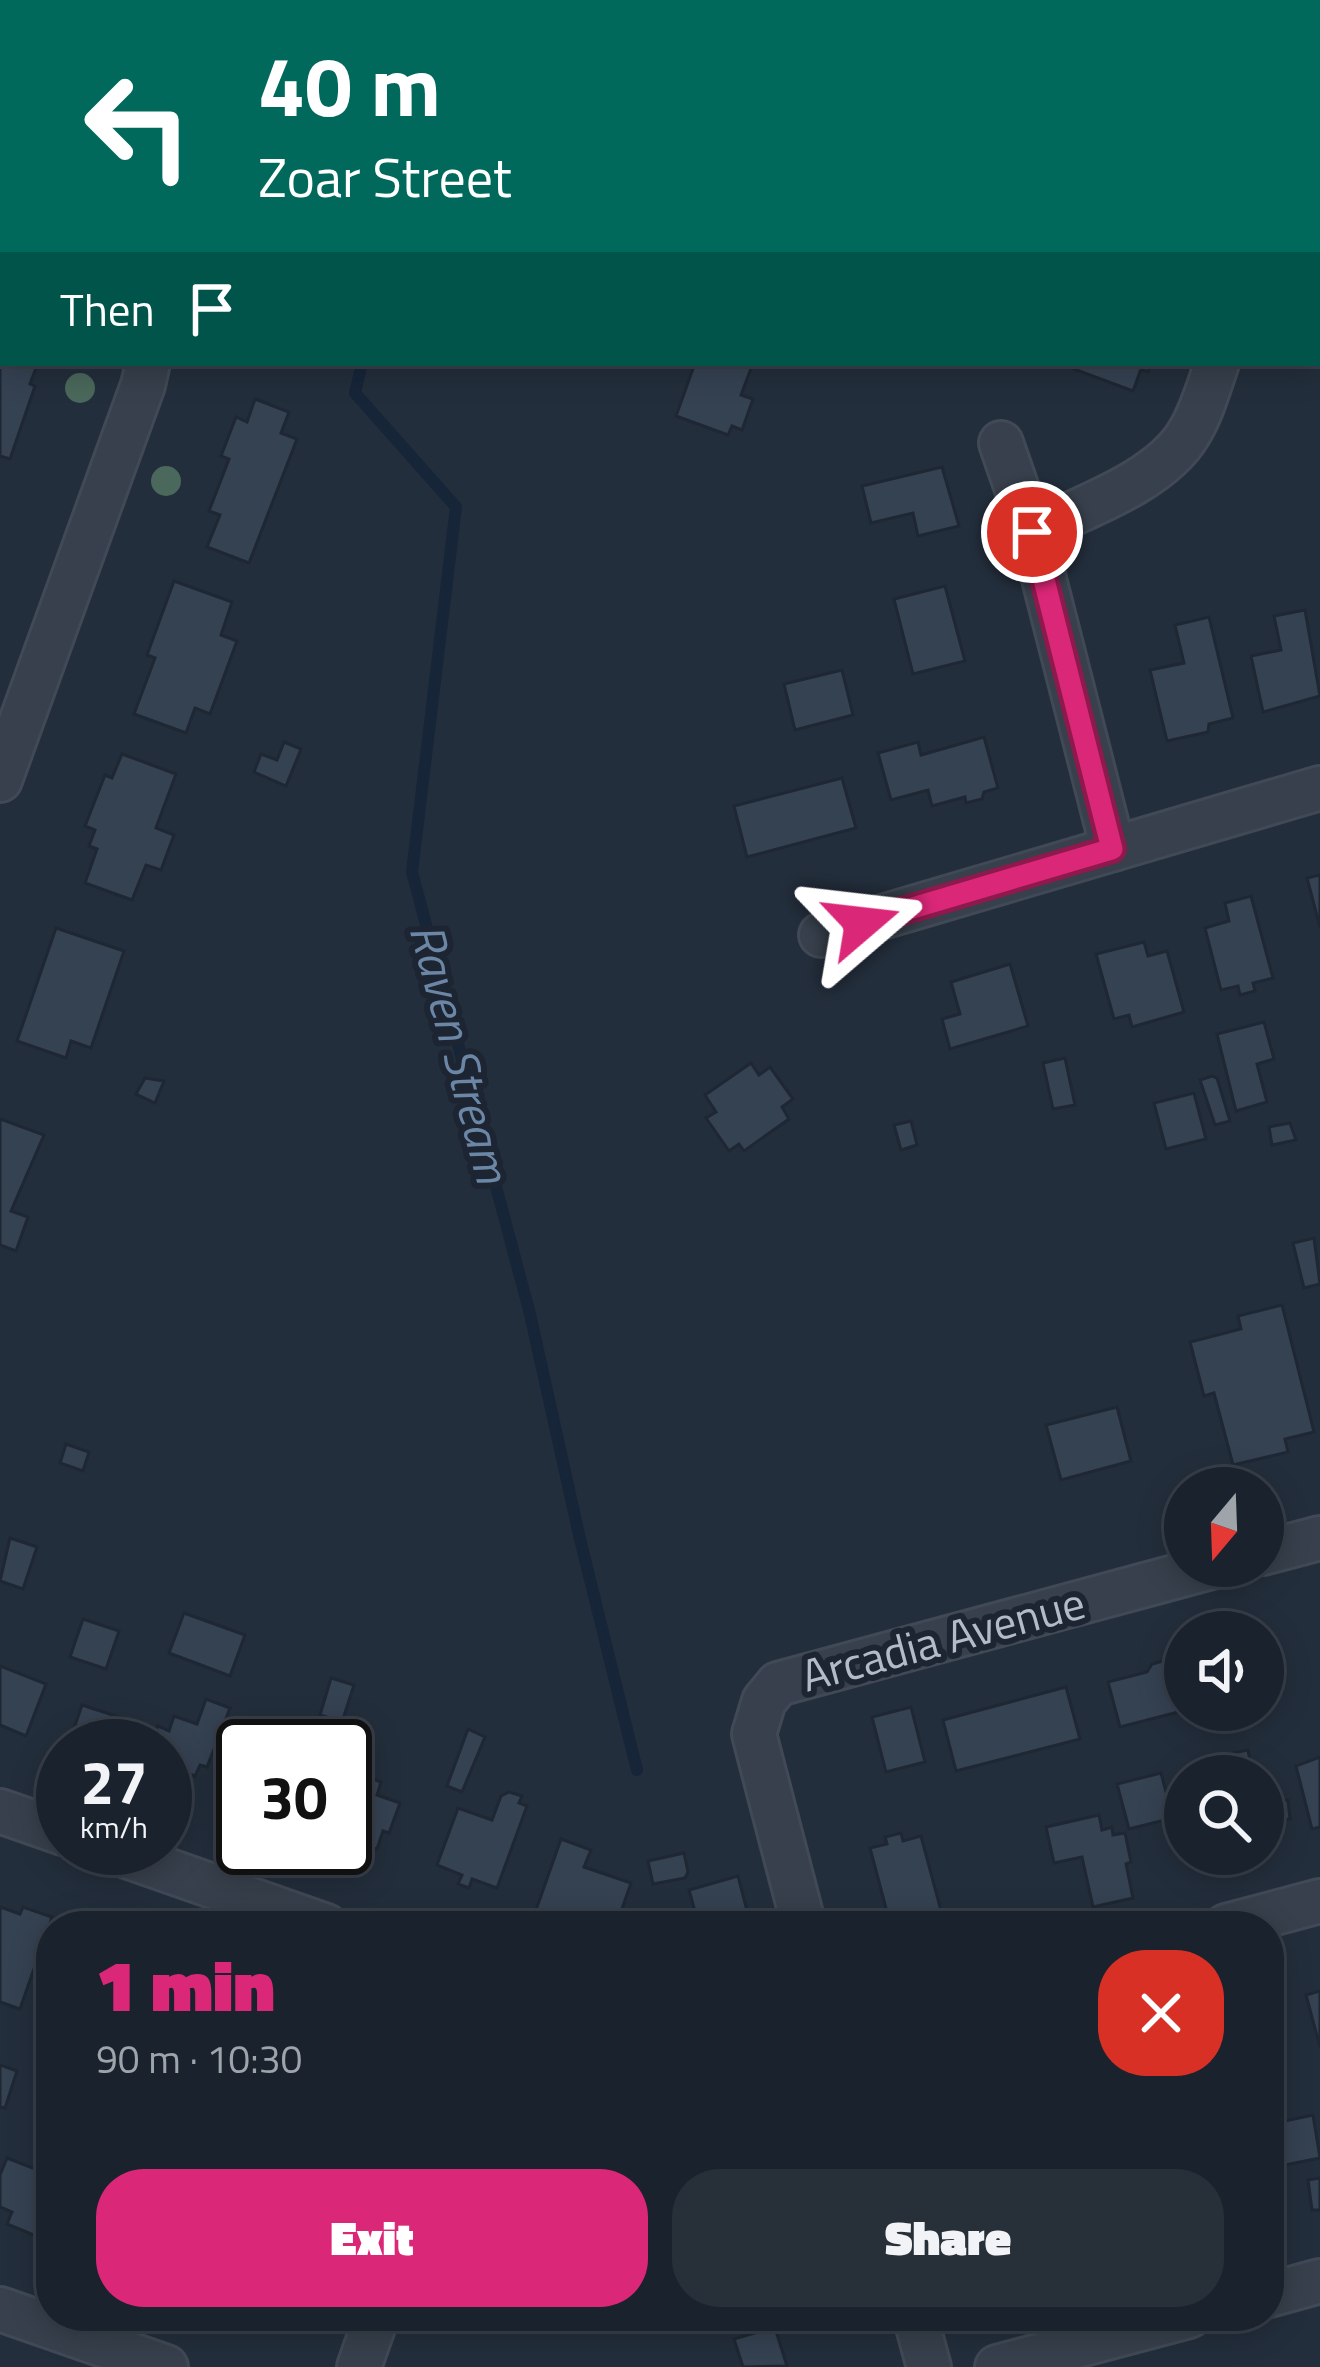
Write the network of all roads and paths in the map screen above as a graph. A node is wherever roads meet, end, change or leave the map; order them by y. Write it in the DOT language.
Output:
graph roads {
  1 [pos="147,366"];
  2 [pos="1216,366"];
  3 [pos="1000,443"];
  4 [pos="1032,532"];
  5 [pos="0,780"];
  6 [pos="1320,788"];
  7 [pos="1112,849"];
  8 [pos="820,935"];
  9 [pos="1320,1538"];
  10 [pos="1284,1547"];
  11 [pos="1164,1580"];
  12 [pos="0,1811"];
  13 [pos="36,1824"];
  14 [pos="181,1875"];
  15 [pos="1320,1901"];
  16 [pos="283,1911"];
  17 [pos="800,1911"];
  18 [pos="1282,1911"];
  19 [pos="1320,2281"];
  20 [pos="1284,2291"];
  21 [pos="0,2309"];
  22 [pos="36,2322"];
  23 [pos="63,2331"];
  24 [pos="372,2331"];
  25 [pos="919,2331"];
  26 [pos="1133,2331"];
  27 [pos="166,2367"];
  28 [pos="359,2367"];
  29 [pos="929,2367"];
  30 [pos="997,2367"];
  1 -- 5 [label="street"];
  2 -- 4 [label="street"];
  3 -- 4 [label="street"];
  4 -- 7 [label="street"];
  6 -- 7 [label="street"];
  7 -- 8 [label="street"];
  9 -- 10 [label="street"];
  11 -- 17 [label="street, Arcadia Avenue"];
  12 -- 13 [label="street"];
  14 -- 16 [label="street"];
  15 -- 18 [label="street"];
  19 -- 20 [label="street"];
  21 -- 22 [label="street"];
  23 -- 27 [label="street"];
  24 -- 28 [label="street"];
  25 -- 29 [label="street"];
  26 -- 30 [label="street"];
}
